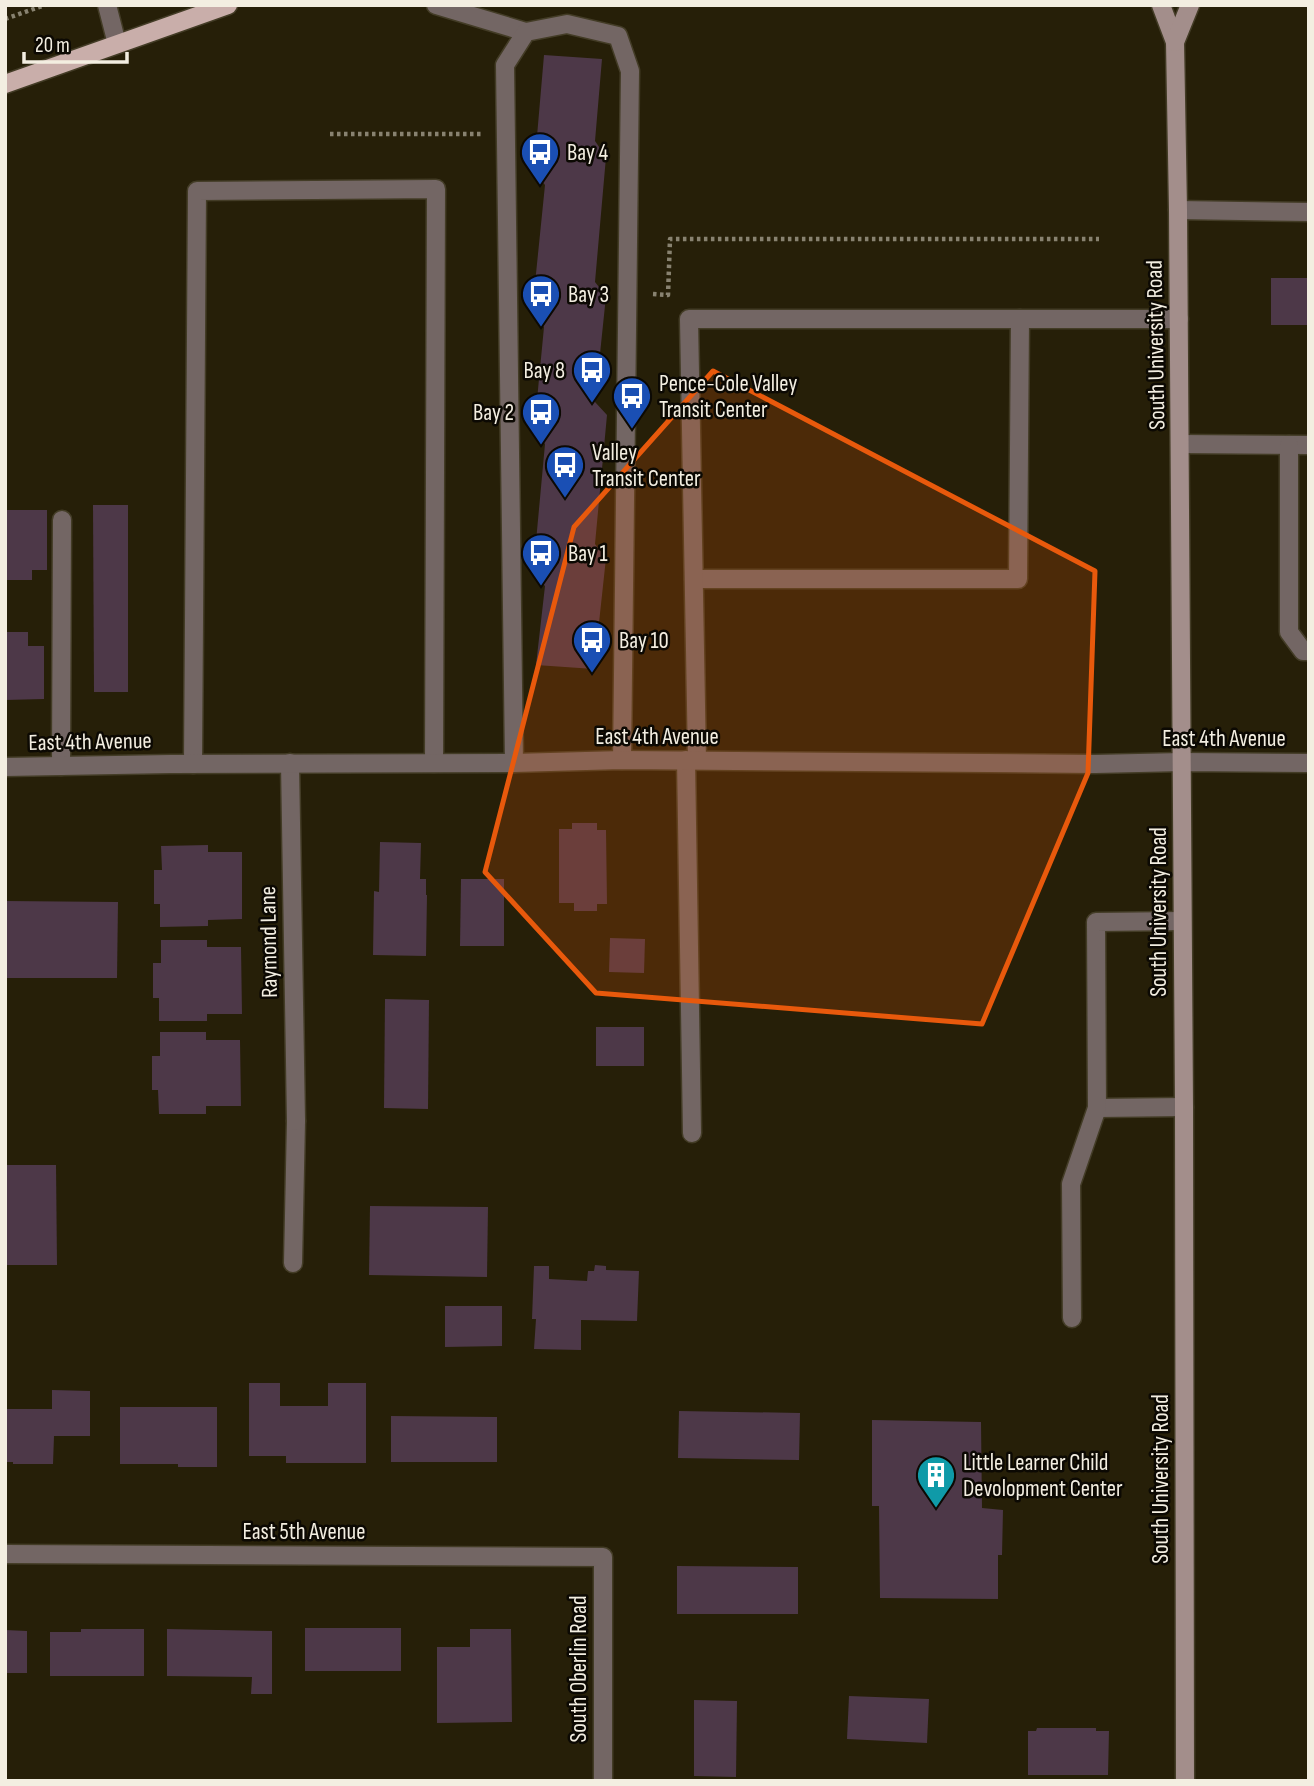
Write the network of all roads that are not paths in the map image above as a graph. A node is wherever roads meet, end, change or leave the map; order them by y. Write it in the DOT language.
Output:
graph roads {
  1 [pos="107,5"];
  2 [pos="228,5"];
  3 [pos="436,5"];
  4 [pos="1161,5"];
  5 [pos="1190,5"];
  6 [pos="526,32"];
  7 [pos="1175,42"];
  8 [pos="117,44"];
  9 [pos="5,85"];
  10 [pos="1178,210"];
  11 [pos="1309,212"];
  12 [pos="1020,318"];
  13 [pos="1179,319"];
  14 [pos="1180,444"];
  15 [pos="1289,445"];
  16 [pos="1309,445"];
  17 [pos="62,520"];
  18 [pos="694,579"];
  19 [pos="1309,651"];
  20 [pos="622,760"];
  21 [pos="691,760"];
  22 [pos="514,762"];
  23 [pos="1182,762"];
  24 [pos="290,763"];
  25 [pos="434,763"];
  26 [pos="1309,763"];
  27 [pos="193,764"];
  28 [pos="61,766"];
  29 [pos="5,767"];
  30 [pos="1182,921"];
  31 [pos="1184,1107"];
  32 [pos="1097,1108"];
  33 [pos="692,1133"];
  34 [pos="293,1264"];
  35 [pos="1072,1318"];
  36 [pos="5,1554"];
  37 [pos="603,1557"];
  38 [pos="603,1781"];
  39 [pos="1185,1781"];
  1 -- 8 [label="street"];
  2 -- 8 [label="main road"];
  3 -- 6 [label="street"];
  4 -- 7 [label="main road, South University Road"];
  5 -- 7 [label="main road, South University Road"];
  6 -- 20 [label="street"];
  6 -- 22 [label="street"];
  7 -- 10 [label="main road, South University Road"];
  8 -- 9 [label="main road"];
  10 -- 11 [label="street"];
  10 -- 13 [label="main road, South University Road"];
  12 -- 13 [label="street"];
  12 -- 18 [label="street"];
  12 -- 18 [label="street"];
  13 -- 14 [label="main road, South University Road"];
  14 -- 15 [label="street"];
  14 -- 23 [label="main road, South University Road"];
  15 -- 16 [label="street"];
  15 -- 19 [label="street"];
  17 -- 28 [label="street"];
  18 -- 21 [label="street"];
  20 -- 21 [label="street, East 4th Avenue"];
  20 -- 22 [label="street, East 4th Avenue"];
  21 -- 23 [label="street, East 4th Avenue"];
  21 -- 33 [label="street"];
  22 -- 25 [label="street, East 4th Avenue"];
  23 -- 26 [label="street, East 4th Avenue"];
  23 -- 30 [label="main road, South University Road"];
  24 -- 25 [label="street, East 4th Avenue"];
  24 -- 27 [label="street, East 4th Avenue"];
  24 -- 34 [label="street, Raymond Lane"];
  25 -- 27 [label="street"];
  27 -- 28 [label="street, East 4th Avenue"];
  28 -- 29 [label="street, East 4th Avenue"];
  30 -- 31 [label="main road, South University Road"];
  30 -- 32 [label="street"];
  31 -- 32 [label="street"];
  31 -- 39 [label="main road, South University Road"];
  32 -- 35 [label="street"];
  36 -- 37 [label="street, East 5th Avenue"];
  37 -- 38 [label="street, South Oberlin Road"];
}
